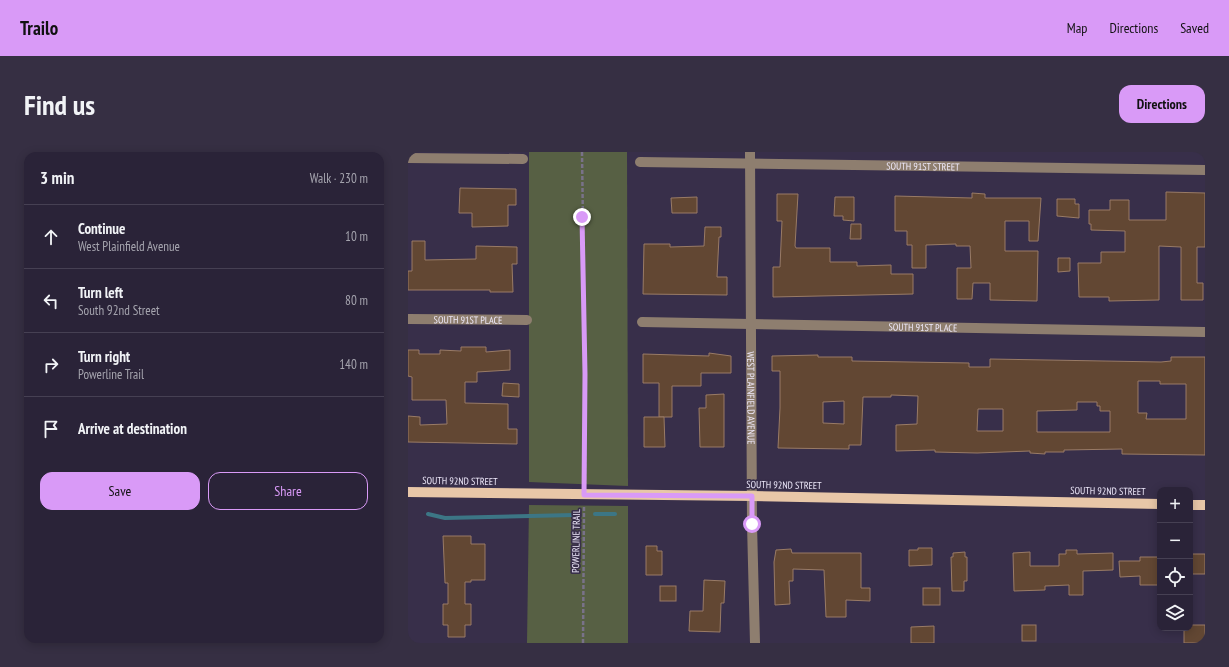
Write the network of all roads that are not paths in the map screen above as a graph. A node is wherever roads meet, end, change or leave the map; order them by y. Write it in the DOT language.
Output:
graph roads {
  1 [pos="750,152"];
  2 [pos="408,158"];
  3 [pos="523,160"];
  4 [pos="640,162"];
  5 [pos="750,163"];
  6 [pos="1205,170"];
  7 [pos="408,319"];
  8 [pos="527,320"];
  9 [pos="642,322"];
  10 [pos="751,324"];
  11 [pos="1205,332"];
  12 [pos="408,492"];
  13 [pos="752,496"];
  14 [pos="1157,504"];
  15 [pos="1193,505"];
  16 [pos="1205,505"];
  17 [pos="755,643"];
  1 -- 5 [label="street, WEST PLAINFIELD AVENUE"];
  2 -- 3 [label="street"];
  4 -- 5 [label="street, SOUTH 91ST STREET"];
  5 -- 6 [label="street, SOUTH 91ST STREET"];
  5 -- 10 [label="street, WEST PLAINFIELD AVENUE"];
  7 -- 8 [label="street, SOUTH 91ST PLACE"];
  9 -- 10 [label="street, SOUTH 91ST PLACE"];
  10 -- 11 [label="street, SOUTH 91ST PLACE"];
  10 -- 13 [label="street, WEST PLAINFIELD AVENUE"];
  12 -- 13 [label="main road, SOUTH 92ND STREET"];
  13 -- 14 [label="main road, SOUTH 92ND STREET"];
  13 -- 17 [label="street, WEST PLAINFIELD AVENUE"];
  15 -- 16 [label="main road"];
}
